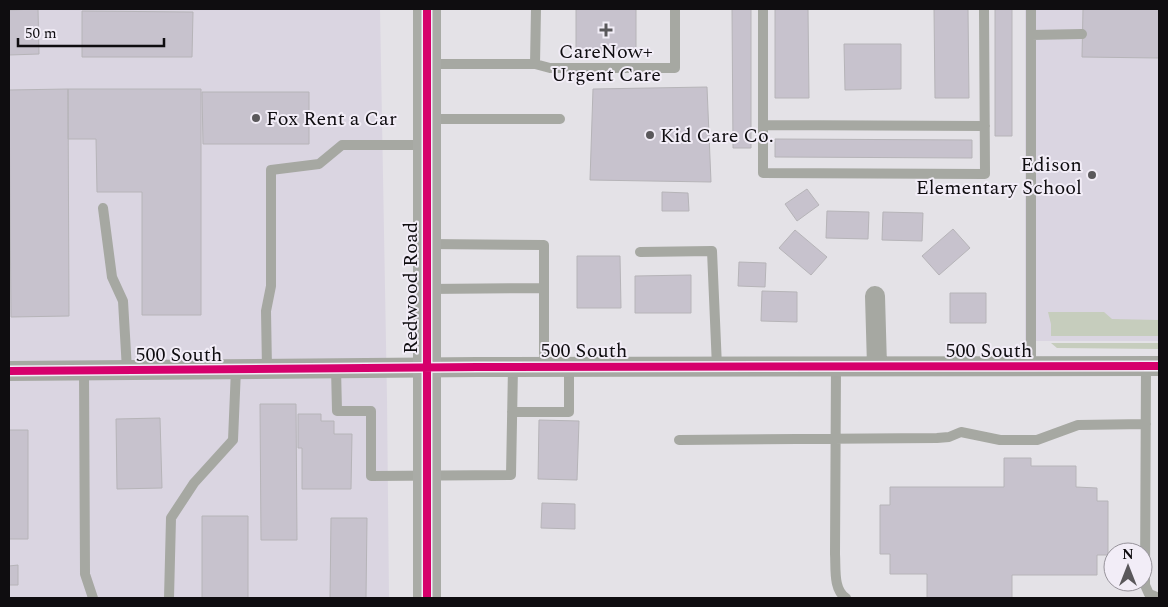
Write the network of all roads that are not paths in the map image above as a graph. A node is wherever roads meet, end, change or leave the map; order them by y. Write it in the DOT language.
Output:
graph roads {
  1 [pos="427,9"];
  2 [pos="536,9"];
  3 [pos="675,9"];
  4 [pos="763,9"];
  5 [pos="984,9"];
  6 [pos="1030,9"];
  7 [pos="1082,34"];
  8 [pos="1030,35"];
  9 [pos="427,64"];
  10 [pos="535,64"];
  11 [pos="560,119"];
  12 [pos="763,125"];
  13 [pos="984,126"];
  14 [pos="426,132"];
  15 [pos="102,208"];
  16 [pos="426,244"];
  17 [pos="640,252"];
  18 [pos="544,288"];
  19 [pos="426,289"];
  20 [pos="875,296"];
  21 [pos="877,366"];
  22 [pos="1030,366"];
  23 [pos="1153,366"];
  24 [pos="426,367"];
  25 [pos="513,367"];
  26 [pos="544,367"];
  27 [pos="569,367"];
  28 [pos="717,367"];
  29 [pos="836,367"];
  30 [pos="336,368"];
  31 [pos="267,369"];
  32 [pos="84,370"];
  33 [pos="127,370"];
  34 [pos="236,370"];
  35 [pos="9,371"];
  36 [pos="512,412"];
  37 [pos="1146,424"];
  38 [pos="834,439"];
  39 [pos="679,440"];
  40 [pos="426,477"];
  41 [pos="93,598"];
  42 [pos="169,598"];
  43 [pos="427,598"];
  44 [pos="846,598"];
  45 [pos="1159,598"];
  1 -- 9 [label="main road, Redwood Road"];
  2 -- 10 [label="lane"];
  3 -- 10 [label="lane"];
  4 -- 12 [label="lane"];
  5 -- 13 [label="lane"];
  6 -- 8 [label="lane"];
  7 -- 8 [label="lane"];
  8 -- 22 [label="lane"];
  9 -- 10 [label="lane"];
  9 -- 14 [label="main road, Redwood Road"];
  11 -- 14 [label="lane"];
  12 -- 13 [label="lane"];
  12 -- 13 [label="lane"];
  14 -- 16 [label="main road, Redwood Road"];
  14 -- 31 [label="lane"];
  15 -- 33 [label="lane"];
  16 -- 18 [label="lane"];
  16 -- 19 [label="main road, Redwood Road"];
  17 -- 28 [label="lane"];
  18 -- 19 [label="lane"];
  18 -- 26 [label="lane"];
  19 -- 24 [label="main road, Redwood Road"];
  20 -- 21 [label="street"];
  21 -- 22 [label="street, 500 South"];
  21 -- 29 [label="street, 500 South"];
  22 -- 23 [label="street, 500 South"];
  23 -- 37 [label="lane"];
  24 -- 25 [label="street, 500 South"];
  24 -- 30 [label="street, 500 South"];
  24 -- 40 [label="main road, Redwood Road"];
  25 -- 26 [label="street, 500 South"];
  25 -- 36 [label="lane"];
  26 -- 27 [label="street, 500 South"];
  27 -- 28 [label="street, 500 South"];
  27 -- 36 [label="lane"];
  28 -- 29 [label="street, 500 South"];
  29 -- 38 [label="lane"];
  30 -- 31 [label="street, 500 South"];
  30 -- 40 [label="lane"];
  31 -- 34 [label="street, 500 South"];
  32 -- 33 [label="street, 500 South"];
  32 -- 35 [label="street, 500 South"];
  32 -- 41 [label="lane"];
  33 -- 34 [label="street, 500 South"];
  34 -- 42 [label="lane"];
  36 -- 40 [label="lane"];
  37 -- 38 [label="lane"];
  37 -- 45 [label="lane"];
  38 -- 39 [label="lane"];
  38 -- 44 [label="lane"];
  40 -- 43 [label="main road, Redwood Road"];
}
